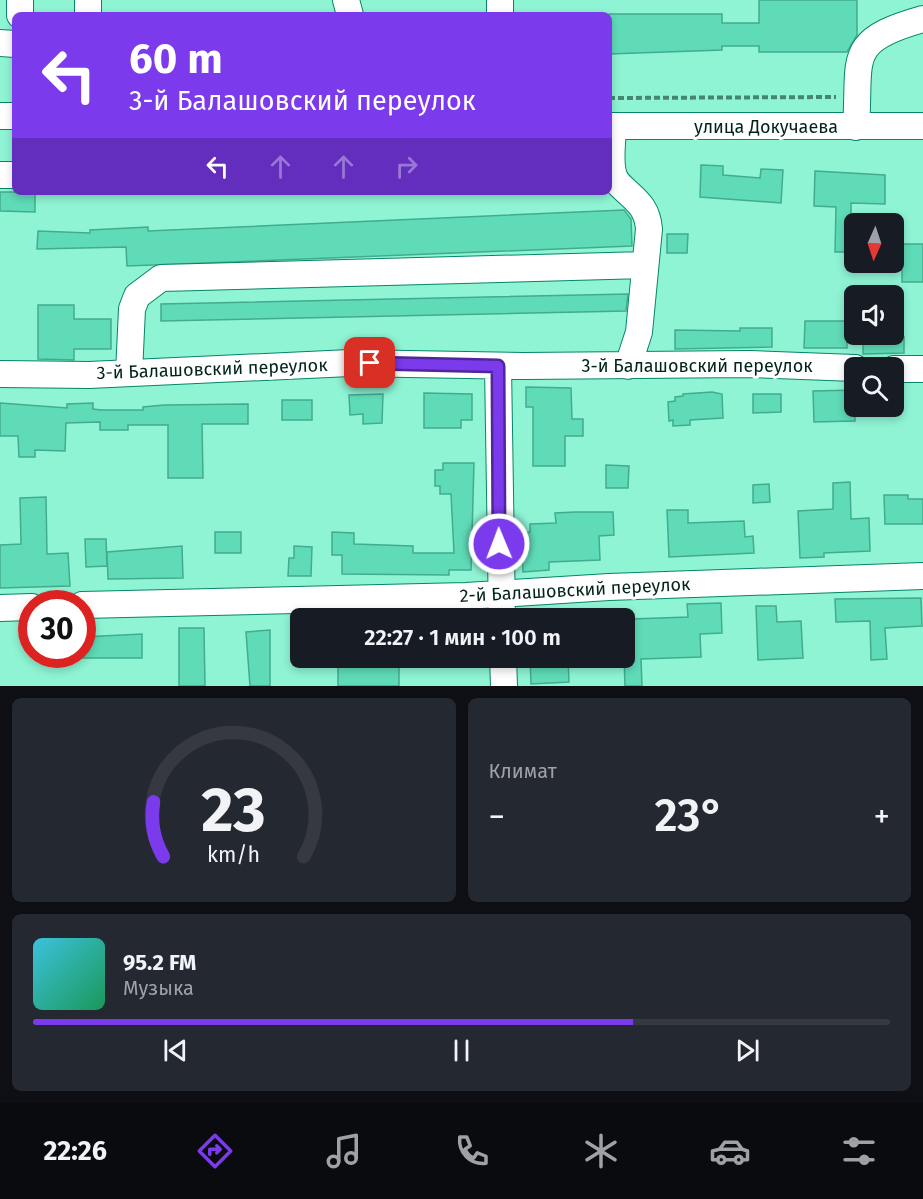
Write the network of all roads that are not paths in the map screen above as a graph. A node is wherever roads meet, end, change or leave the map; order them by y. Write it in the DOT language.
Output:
graph roads {
  1 [pos="923,20"];
  2 [pos="612,126"];
  3 [pos="923,126"];
  4 [pos="856,127"];
  5 [pos="612,166"];
  6 [pos="645,265"];
  7 [pos="498,366"];
  8 [pos="628,366"];
  9 [pos="844,368"];
  10 [pos="904,369"];
  11 [pos="923,369"];
  12 [pos="129,373"];
  13 [pos="0,374"];
  14 [pos="923,576"];
  15 [pos="96,605"];
  16 [pos="501,606"];
  17 [pos="18,607"];
  18 [pos="0,608"];
  19 [pos="503,668"];
  20 [pos="504,686"];
  1 -- 4 [label="street"];
  2 -- 4 [label="street, улица Докучаева"];
  3 -- 4 [label="street, улица Докучаева"];
  5 -- 6 [label="street"];
  6 -- 8 [label="street"];
  6 -- 12 [label="street"];
  7 -- 8 [label="street, 3-й Балашовский переулок"];
  7 -- 12 [label="street, 3-й Балашовский переулок"];
  7 -- 16 [label="street"];
  8 -- 9 [label="street, 3-й Балашовский переулок"];
  10 -- 11 [label="street"];
  12 -- 13 [label="street, 3-й Балашовский переулок"];
  14 -- 16 [label="street, 2-й Балашовский переулок"];
  15 -- 16 [label="street, 2-й Балашовский переулок"];
  17 -- 18 [label="street"];
  19 -- 20 [label="street"];
}
